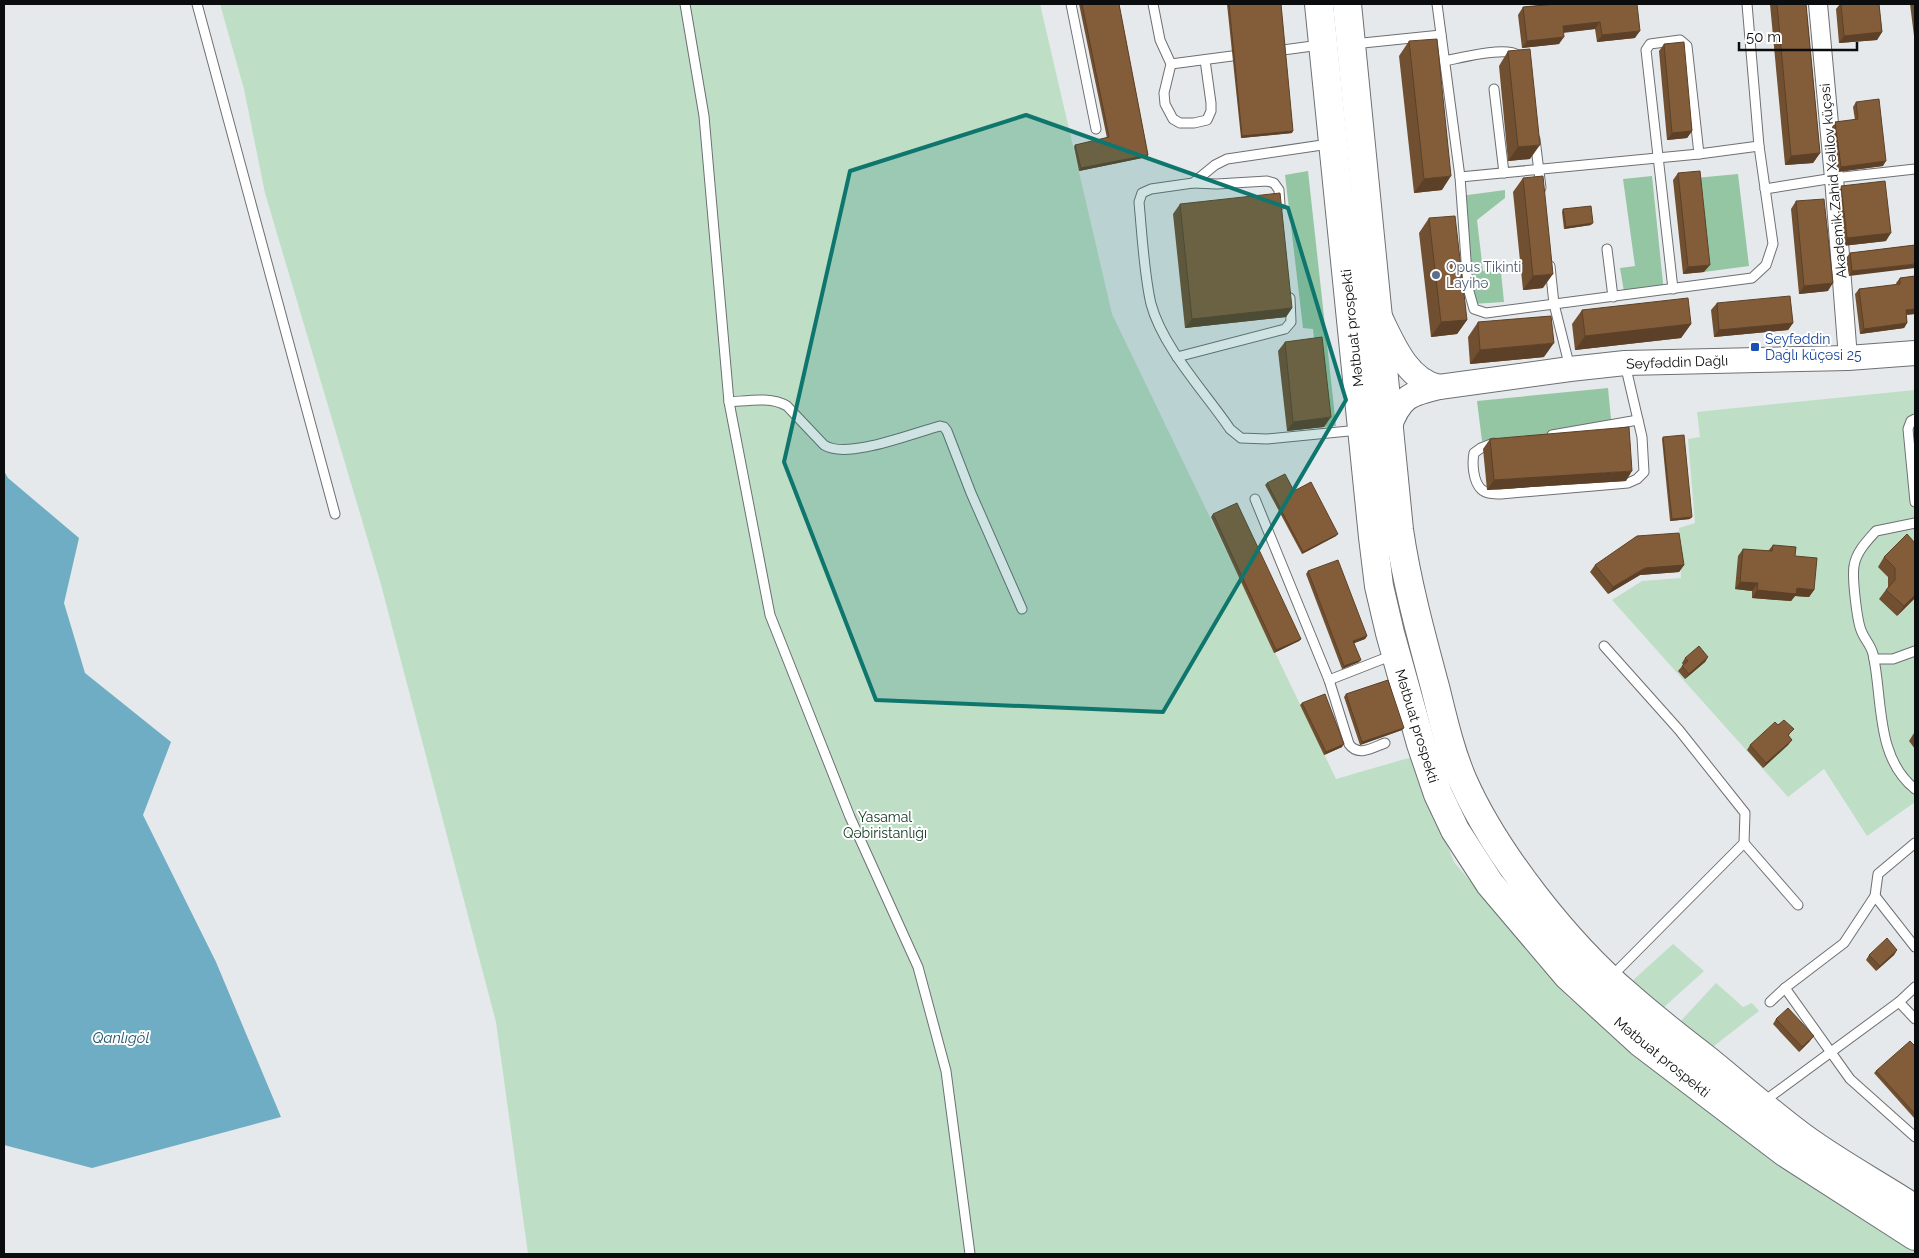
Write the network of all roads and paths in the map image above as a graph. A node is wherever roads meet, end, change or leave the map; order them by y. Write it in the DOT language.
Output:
graph roads {
  1 [pos="198,4"];
  2 [pos="685,4"];
  3 [pos="1071,4"];
  4 [pos="1154,4"];
  5 [pos="1319,4"];
  6 [pos="1347,4"];
  7 [pos="1437,4"];
  8 [pos="1747,4"];
  9 [pos="1818,4"];
  10 [pos="1441,35"];
  11 [pos="1323,45"];
  12 [pos="1351,45"];
  13 [pos="1283,50"];
  14 [pos="1232,56"];
  15 [pos="1204,60"];
  16 [pos="1445,61"];
  17 [pos="1171,64"];
  18 [pos="1526,66"];
  19 [pos="1494,89"];
  20 [pos="1096,129"];
  21 [pos="1535,132"];
  22 [pos="1333,144"];
  23 [pos="1759,146"];
  24 [pos="1699,154"];
  25 [pos="1658,156"];
  26 [pos="1915,168"];
  27 [pos="1539,170"];
  28 [pos="1504,172"];
  29 [pos="1460,177"];
  30 [pos="1834,178"];
  31 [pos="1194,183"];
  32 [pos="1765,189"];
  33 [pos="1542,199"];
  34 [pos="1282,219"];
  35 [pos="1607,249"];
  36 [pos="1549,256"];
  37 [pos="1288,285"];
  38 [pos="1673,289"];
  39 [pos="1613,296"];
  40 [pos="1554,304"];
  41 [pos="1377,311"];
  42 [pos="1915,354"];
  43 [pos="1177,357"];
  44 [pos="1848,358"];
  45 [pos="1625,363"];
  46 [pos="1570,369"];
  47 [pos="1439,387"];
  48 [pos="729,402"];
  49 [pos="1915,419"];
  50 [pos="1638,420"];
  51 [pos="1389,428"];
  52 [pos="1362,429"];
  53 [pos="1540,437"];
  54 [pos="1502,442"];
  55 [pos="1255,499"];
  56 [pos="1915,502"];
  57 [pos="335,514"];
  58 [pos="1915,523"];
  59 [pos="1022,609"];
  60 [pos="1604,646"];
  61 [pos="1915,651"];
  62 [pos="1396,654"];
  63 [pos="1874,659"];
  64 [pos="1329,680"];
  65 [pos="1385,743"];
  66 [pos="1915,789"];
  67 [pos="1915,842"];
  68 [pos="1744,844"];
  69 [pos="1874,896"];
  70 [pos="1798,905"];
  71 [pos="1915,947"];
  72 [pos="1610,979"];
  73 [pos="1915,987"];
  74 [pos="1785,988"];
  75 [pos="1770,1002"];
  76 [pos="1899,1002"];
  77 [pos="1915,1020"];
  78 [pos="1831,1051"];
  79 [pos="1761,1104"];
  80 [pos="1915,1137"];
  81 [pos="1915,1209"];
  82 [pos="1915,1236"];
  83 [pos="970,1254"];
  1 -- 57 [label="lane"];
  2 -- 48 [label="lane"];
  3 -- 20 [label="lane"];
  4 -- 17 [label="lane"];
  5 -- 11 [label="main road, Mətbuat prospekti"];
  6 -- 12 [label="main road, Mətbuat prospekti"];
  7 -- 10 [label="lane"];
  8 -- 23 [label="lane"];
  9 -- 30 [label="street, Akademik Zahid Xəlilov küçəsi"];
  10 -- 12 [label="lane"];
  10 -- 16 [label="lane"];
  11 -- 13 [label="lane"];
  11 -- 22 [label="main road, Mətbuat prospekti"];
  12 -- 41 [label="main road, Mətbuat prospekti"];
  14 -- 15 [label="lane"];
  15 -- 17 [label="lane"];
  15 -- 17 [label="lane"];
  16 -- 18 [label="lane"];
  16 -- 29 [label="lane"];
  19 -- 28 [label="lane"];
  21 -- 27 [label="lane"];
  22 -- 31 [label="lane"];
  22 -- 52 [label="main road, Mətbuat prospekti"];
  23 -- 24 [label="lane"];
  23 -- 32 [label="lane"];
  24 -- 25 [label="lane"];
  24 -- 25 [label="lane"];
  25 -- 27 [label="lane"];
  25 -- 38 [label="lane"];
  26 -- 30 [label="lane"];
  27 -- 28 [label="lane"];
  27 -- 33 [label="lane"];
  28 -- 29 [label="lane"];
  29 -- 40 [label="lane"];
  30 -- 32 [label="lane"];
  30 -- 44 [label="street, Akademik Zahid Xəlilov küçəsi"];
  31 -- 34 [label="lane"];
  31 -- 43 [label="lane"];
  32 -- 38 [label="lane"];
  35 -- 39 [label="lane"];
  36 -- 40 [label="lane"];
  37 -- 43 [label="lane"];
  38 -- 39 [label="lane"];
  39 -- 40 [label="lane"];
  40 -- 46 [label="lane"];
  41 -- 47 [label="street"];
  41 -- 51 [label="main road, Mətbuat prospekti"];
  42 -- 44 [label="street, Seyfəddin Dağlı"];
  43 -- 52 [label="lane"];
  44 -- 45 [label="street, Seyfəddin Dağlı"];
  45 -- 46 [label="street, Seyfəddin Dağlı"];
  45 -- 50 [label="lane"];
  46 -- 47 [label="street, Seyfəddin Dağlı"];
  47 -- 51 [label="street, Seyfəddin Dağlı"];
  48 -- 59 [label="lane"];
  48 -- 83 [label="lane"];
  49 -- 56 [label="lane"];
  50 -- 53 [label="lane"];
  50 -- 54 [label="lane"];
  51 -- 72 [label="main road, Mətbuat prospekti"];
  52 -- 62 [label="main road, Mətbuat prospekti"];
  55 -- 64 [label="lane"];
  58 -- 63 [label="lane"];
  60 -- 68 [label="lane"];
  61 -- 63 [label="lane"];
  62 -- 64 [label="lane"];
  62 -- 82 [label="main road, Mətbuat prospekti"];
  63 -- 66 [label="lane"];
  64 -- 65 [label="lane"];
  67 -- 69 [label="lane"];
  68 -- 70 [label="lane"];
  68 -- 72 [label="lane"];
  69 -- 71 [label="lane"];
  69 -- 74 [label="lane"];
  72 -- 79 [label="main road, Mətbuat prospekti"];
  73 -- 76 [label="lane"];
  74 -- 75 [label="lane"];
  74 -- 78 [label="lane"];
  76 -- 77 [label="lane"];
  76 -- 78 [label="lane"];
  78 -- 79 [label="lane"];
  78 -- 80 [label="lane"];
  79 -- 81 [label="main road, Mətbuat prospekti"];
}
